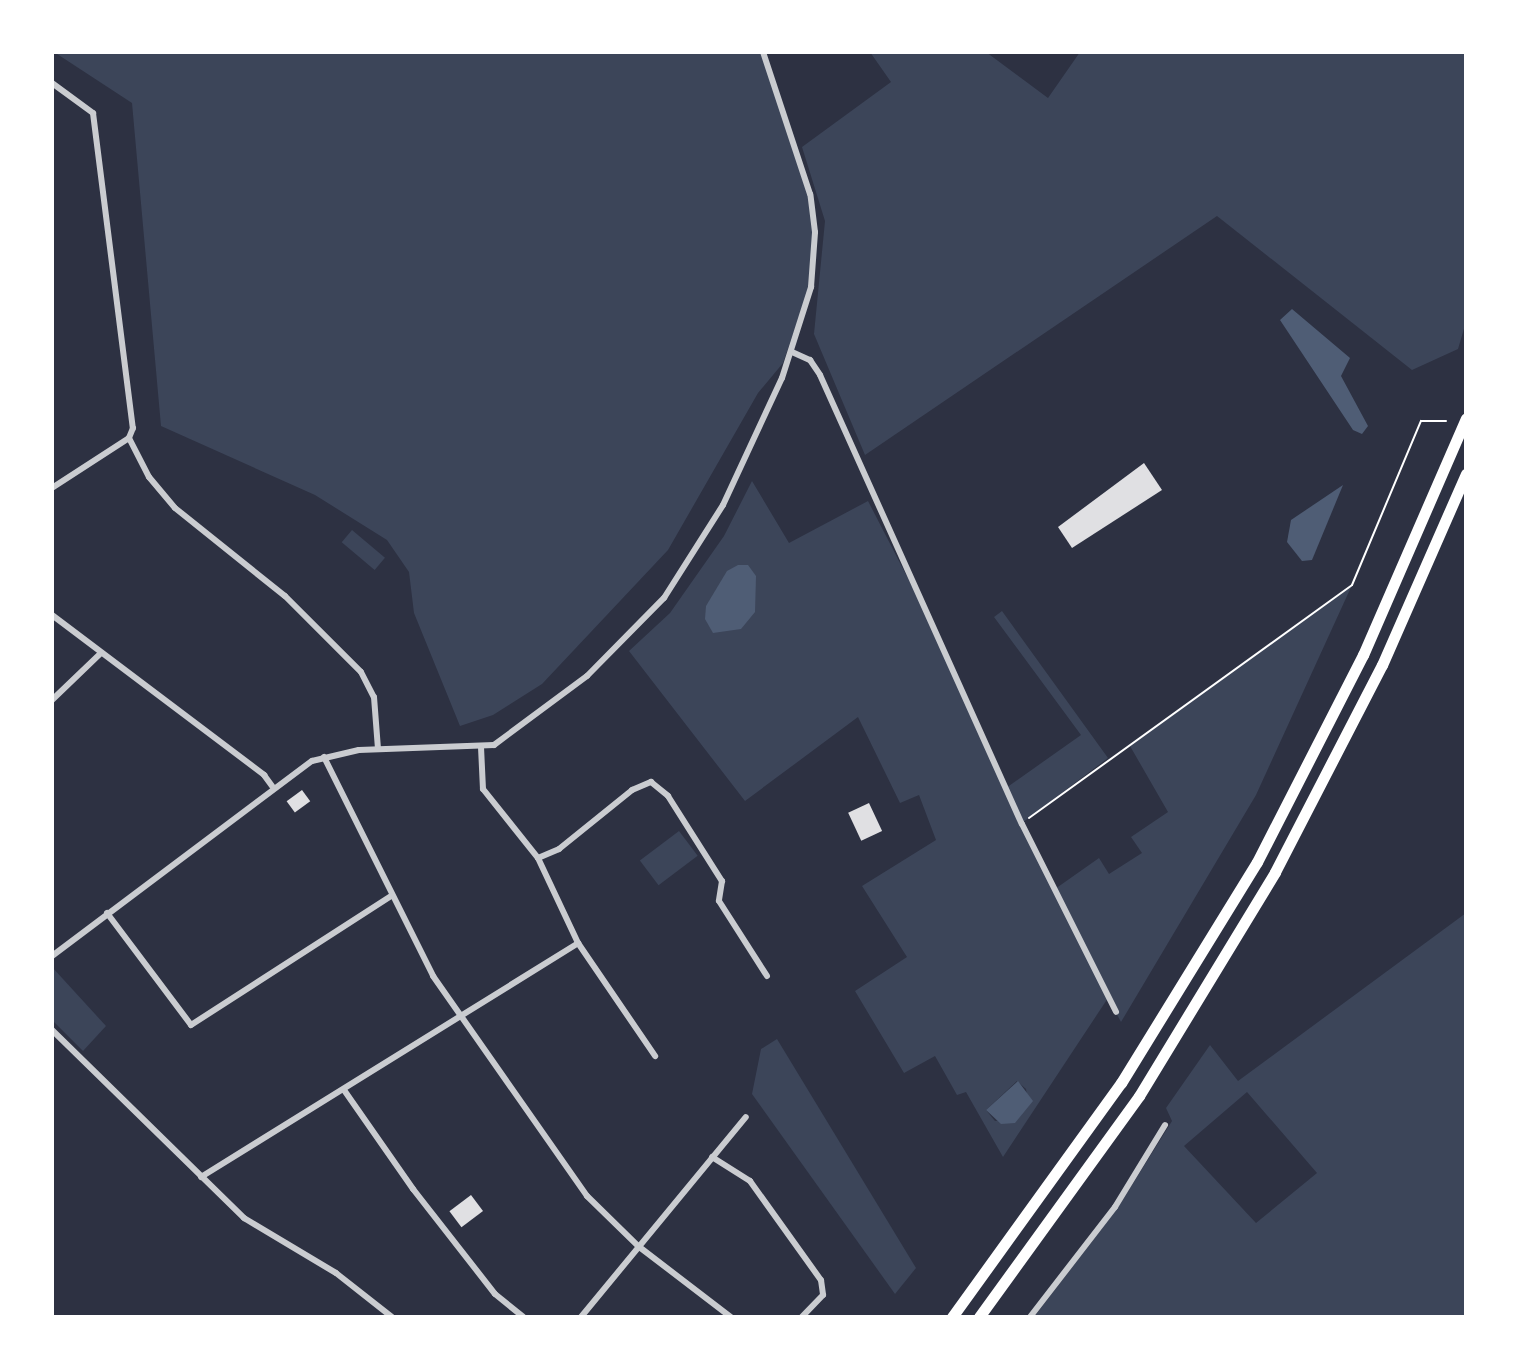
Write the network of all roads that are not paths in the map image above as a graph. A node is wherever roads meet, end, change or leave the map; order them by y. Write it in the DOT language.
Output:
graph roads {
  1 [pos="763,52"];
  2 [pos="52,83"];
  3 [pos="792,352"];
  4 [pos="1466,418"];
  5 [pos="129,438"];
  6 [pos="1466,474"];
  7 [pos="52,488"];
  8 [pos="52,615"];
  9 [pos="101,653"];
  10 [pos="52,700"];
  11 [pos="481,747"];
  12 [pos="378,749"];
  13 [pos="324,757"];
  14 [pos="272,786"];
  15 [pos="538,858"];
  16 [pos="391,896"];
  17 [pos="107,913"];
  18 [pos="578,943"];
  19 [pos="52,956"];
  20 [pos="767,976"];
  21 [pos="1116,1012"];
  22 [pos="459,1019"];
  23 [pos="52,1030"];
  24 [pos="655,1056"];
  25 [pos="344,1090"];
  26 [pos="746,1117"];
  27 [pos="1165,1125"];
  28 [pos="712,1157"];
  29 [pos="201,1177"];
  30 [pos="638,1246"];
  31 [pos="392,1317"];
  32 [pos="523,1317"];
  33 [pos="581,1317"];
  34 [pos="731,1317"];
  35 [pos="802,1317"];
  36 [pos="952,1317"];
  37 [pos="979,1317"];
  38 [pos="1030,1317"];
  1 -- 3 [label="street"];
  2 -- 5 [label="street"];
  3 -- 11 [label="street"];
  3 -- 21 [label="street"];
  4 -- 36 [label="highway"];
  5 -- 7 [label="street"];
  5 -- 12 [label="street"];
  6 -- 37 [label="highway"];
  8 -- 9 [label="street"];
  9 -- 10 [label="street"];
  9 -- 14 [label="street"];
  11 -- 12 [label="street"];
  11 -- 15 [label="street"];
  12 -- 13 [label="street"];
  13 -- 14 [label="street"];
  13 -- 16 [label="street"];
  14 -- 17 [label="street"];
  15 -- 18 [label="street"];
  15 -- 20 [label="street"];
  16 -- 17 [label="street"];
  16 -- 22 [label="street"];
  17 -- 19 [label="street"];
  18 -- 22 [label="street"];
  18 -- 24 [label="street"];
  22 -- 25 [label="street"];
  22 -- 30 [label="street"];
  23 -- 29 [label="street"];
  25 -- 29 [label="street"];
  25 -- 32 [label="street"];
  26 -- 28 [label="street"];
  27 -- 38 [label="street"];
  28 -- 30 [label="street"];
  28 -- 35 [label="street"];
  29 -- 31 [label="street"];
  30 -- 33 [label="street"];
  30 -- 34 [label="street"];
}
